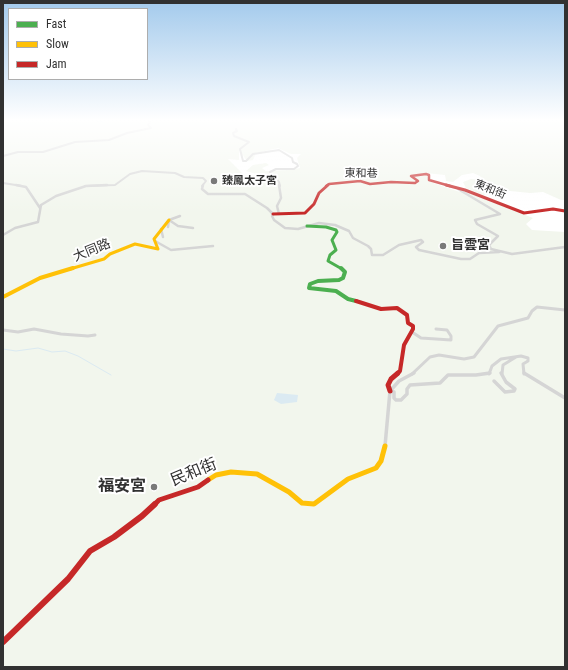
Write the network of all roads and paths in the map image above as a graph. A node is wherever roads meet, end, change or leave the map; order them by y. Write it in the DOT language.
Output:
graph roads {
  1 [pos="45,151"];
  2 [pos="241,151"];
  3 [pos="268,151"];
  4 [pos="282,151"];
  5 [pos="3,156"];
  6 [pos="3,183"];
  7 [pos="458,189"];
  8 [pos="40,208"];
  9 [pos="565,211"];
  10 [pos="273,214"];
  11 [pos="279,214"];
  12 [pos="180,216"];
  13 [pos="169,220"];
  14 [pos="307,226"];
  15 [pos="168,227"];
  16 [pos="193,228"];
  17 [pos="161,229"];
  18 [pos="3,235"];
  19 [pos="163,238"];
  20 [pos="155,241"];
  21 [pos="213,246"];
  22 [pos="565,246"];
  23 [pos="499,252"];
  24 [pos="3,297"];
  25 [pos="565,310"];
  26 [pos="436,329"];
  27 [pos="3,330"];
  28 [pos="412,332"];
  29 [pos="95,335"];
  30 [pos="516,356"];
  31 [pos="494,381"];
  32 [pos="390,391"];
  33 [pos="565,398"];
  34 [pos="385,446"];
  35 [pos="3,642"];
  1 -- 5 [label="street"];
  2 -- 3 [label="street"];
  4 -- 11 [label="street"];
  6 -- 8 [label="street"];
  7 -- 9 [label="street, 東和街"];
  7 -- 11 [label="street, 東和巷"];
  7 -- 23 [label="street, 東和街"];
  8 -- 10 [label="street"];
  8 -- 18 [label="street"];
  10 -- 11 [label="street"];
  10 -- 14 [label="street"];
  12 -- 13 [label="street"];
  13 -- 15 [label="street"];
  13 -- 16 [label="street"];
  13 -- 17 [label="street"];
  14 -- 23 [label="street"];
  14 -- 28 [label="street"];
  17 -- 19 [label="street"];
  17 -- 20 [label="street"];
  20 -- 21 [label="street"];
  20 -- 24 [label="street, 大同路"];
  22 -- 23 [label="street"];
  25 -- 32 [label="street"];
  26 -- 28 [label="street"];
  27 -- 29 [label="street"];
  28 -- 32 [label="street"];
  30 -- 31 [label="street"];
  30 -- 32 [label="street"];
  30 -- 33 [label="street"];
  32 -- 34 [label="street, 民和街"];
  34 -- 35 [label="street, 民和街"];
}
